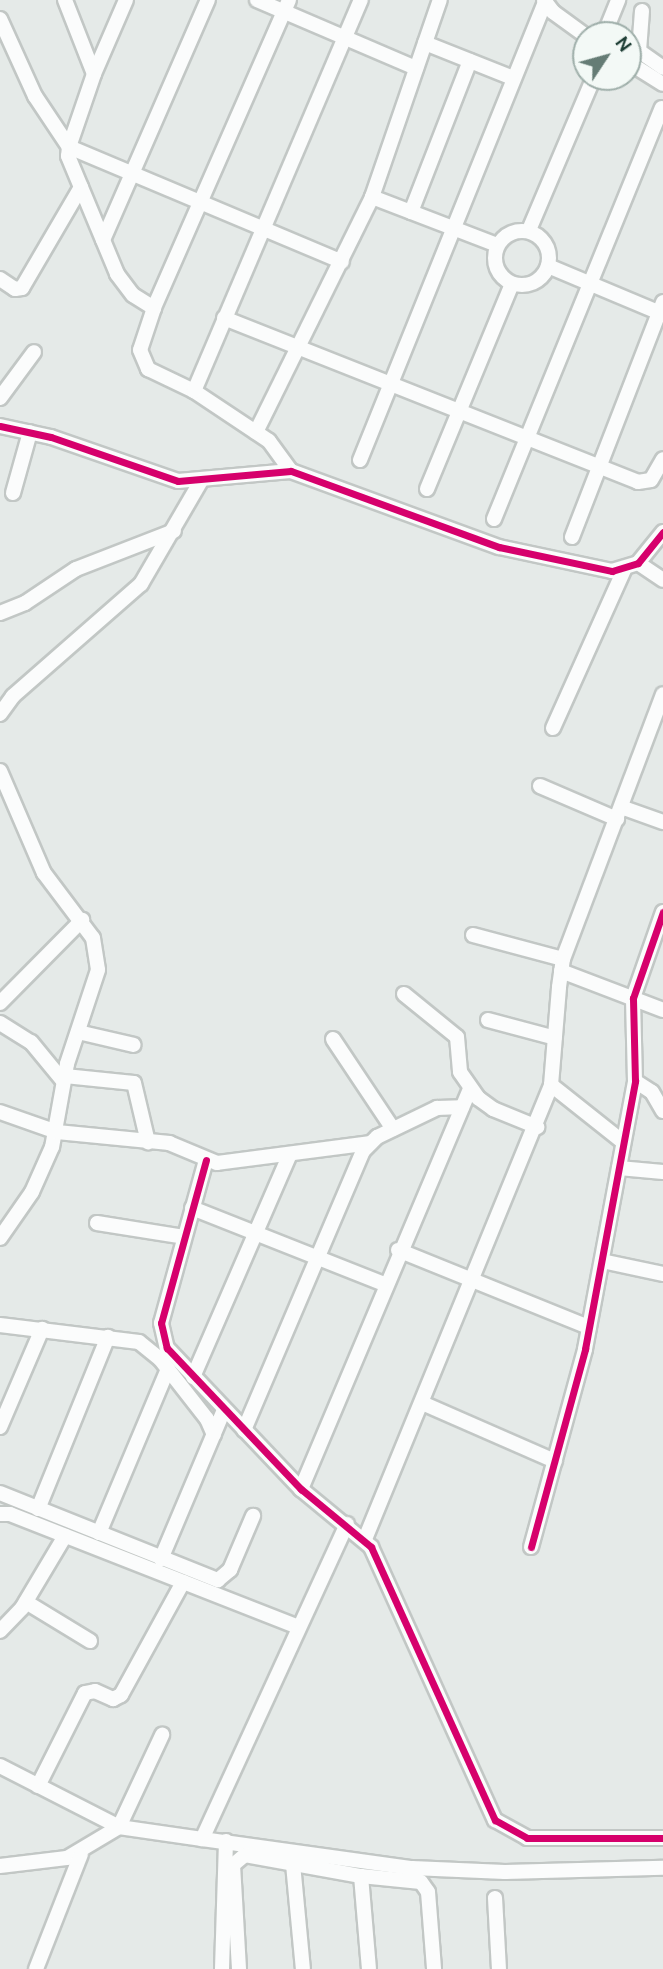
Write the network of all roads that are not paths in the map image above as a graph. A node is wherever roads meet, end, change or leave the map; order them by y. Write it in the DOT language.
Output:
graph roads {
  1 [pos="65,0"];
  2 [pos="126,0"];
  3 [pos="208,0"];
  4 [pos="257,0"];
  5 [pos="361,0"];
  6 [pos="440,0"];
  7 [pos="545,0"];
  8 [pos="618,0"];
  9 [pos="287,6"];
  10 [pos="642,11"];
  11 [pos="0,19"];
  12 [pos="610,21"];
  13 [pos="572,24"];
  14 [pos="345,38"];
  15 [pos="425,43"];
  16 [pos="470,61"];
  17 [pos="416,68"];
  18 [pos="663,68"];
  19 [pos="642,71"];
  20 [pos="94,74"];
  21 [pos="513,78"];
  22 [pos="663,84"];
  23 [pos="588,91"];
  24 [pos="662,108"];
  25 [pos="69,147"];
  26 [pos="131,176"];
  27 [pos="81,187"];
  28 [pos="372,197"];
  29 [pos="199,205"];
  30 [pos="411,212"];
  31 [pos="453,228"];
  32 [pos="261,230"];
  33 [pos="529,230"];
  34 [pos="103,240"];
  35 [pos="497,245"];
  36 [pos="342,262"];
  37 [pos="548,266"];
  38 [pos="0,279"];
  39 [pos="512,284"];
  40 [pos="592,284"];
  41 [pos="154,308"];
  42 [pos="662,310"];
  43 [pos="225,318"];
  44 [pos="299,347"];
  45 [pos="34,352"];
  46 [pos="390,383"];
  47 [pos="194,391"];
  48 [pos="0,398"];
  49 [pos="460,410"];
  50 [pos="0,426"];
  51 [pos="30,432"];
  52 [pos="256,432"];
  53 [pos="530,438"];
  54 [pos="663,459"];
  55 [pos="360,460"];
  56 [pos="600,465"];
  57 [pos="291,471"];
  58 [pos="201,481"];
  59 [pos="427,489"];
  60 [pos="13,493"];
  61 [pos="494,519"];
  62 [pos="174,531"];
  63 [pos="663,533"];
  64 [pos="572,537"];
  65 [pos="638,563"];
  66 [pos="624,570"];
  67 [pos="663,580"];
  68 [pos="0,613"];
  69 [pos="663,697"];
  70 [pos="0,713"];
  71 [pos="553,728"];
  72 [pos="0,771"];
  73 [pos="540,786"];
  74 [pos="619,813"];
  75 [pos="663,822"];
  76 [pos="663,912"];
  77 [pos="82,920"];
  78 [pos="473,935"];
  79 [pos="562,965"];
  80 [pos="404,994"];
  81 [pos="633,998"];
  82 [pos="0,1003"];
  83 [pos="663,1010"];
  84 [pos="488,1020"];
  85 [pos="0,1023"];
  86 [pos="78,1032"];
  87 [pos="555,1038"];
  88 [pos="333,1039"];
  89 [pos="134,1045"];
  90 [pos="64,1078"];
  91 [pos="635,1081"];
  92 [pos="551,1085"];
  93 [pos="470,1089"];
  94 [pos="462,1107"];
  95 [pos="663,1111"];
  96 [pos="0,1112"];
  97 [pos="537,1127"];
  98 [pos="393,1129"];
  99 [pos="57,1132"];
  100 [pos="148,1142"];
  101 [pos="623,1142"];
  102 [pos="370,1143"];
  103 [pos="290,1154"];
  104 [pos="206,1160"];
  105 [pos="619,1168"];
  106 [pos="663,1172"];
  107 [pos="192,1208"];
  108 [pos="97,1223"];
  109 [pos="255,1234"];
  110 [pos="184,1237"];
  111 [pos="0,1238"];
  112 [pos="398,1250"];
  113 [pos="317,1258"];
  114 [pos="602,1261"];
  115 [pos="663,1274"];
  116 [pos="474,1280"];
  117 [pos="384,1284"];
  118 [pos="0,1325"];
  119 [pos="589,1327"];
  120 [pos="42,1329"];
  121 [pos="108,1337"];
  122 [pos="168,1369"];
  123 [pos="194,1377"];
  124 [pos="422,1403"];
  125 [pos="224,1410"];
  126 [pos="0,1427"];
  127 [pos="244,1430"];
  128 [pos="214,1435"];
  129 [pos="555,1461"];
  130 [pos="301,1489"];
  131 [pos="0,1493"];
  132 [pos="38,1509"];
  133 [pos="0,1514"];
  134 [pos="253,1516"];
  135 [pos="346,1524"];
  136 [pos="99,1534"];
  137 [pos="65,1536"];
  138 [pos="365,1539"];
  139 [pos="531,1547"];
  140 [pos="161,1559"];
  141 [pos="183,1582"];
  142 [pos="26,1602"];
  143 [pos="299,1627"];
  144 [pos="0,1632"];
  145 [pos="90,1641"];
  146 [pos="162,1735"];
  147 [pos="0,1766"];
  148 [pos="38,1786"];
  149 [pos="119,1827"];
  150 [pos="663,1838"];
  151 [pos="202,1839"];
  152 [pos="226,1841"];
  153 [pos="81,1854"];
  154 [pos="293,1864"];
  155 [pos="0,1866"];
  156 [pos="663,1868"];
  157 [pos="361,1876"];
  158 [pos="495,1898"];
  159 [pos="36,1969"];
  160 [pos="222,1969"];
  161 [pos="239,1969"];
  162 [pos="303,1969"];
  163 [pos="369,1969"];
  164 [pos="434,1969"];
  165 [pos="499,1969"];
  1 -- 20 [label="street"];
  2 -- 20 [label="street"];
  3 -- 26 [label="street"];
  4 -- 9 [label="street"];
  5 -- 14 [label="street"];
  6 -- 15 [label="street"];
  7 -- 13 [label="street"];
  7 -- 21 [label="street"];
  8 -- 12 [label="street"];
  9 -- 14 [label="street"];
  9 -- 29 [label="street"];
  10 -- 18 [label="street"];
  11 -- 25 [label="street"];
  14 -- 17 [label="street"];
  14 -- 32 [label="street"];
  15 -- 16 [label="street"];
  15 -- 17 [label="street"];
  16 -- 21 [label="street"];
  16 -- 30 [label="street"];
  17 -- 28 [label="street"];
  19 -- 22 [label="street"];
  20 -- 25 [label="street"];
  21 -- 31 [label="street"];
  23 -- 33 [label="street"];
  24 -- 40 [label="street"];
  25 -- 26 [label="street"];
  25 -- 27 [label="street"];
  26 -- 29 [label="street"];
  26 -- 34 [label="street"];
  27 -- 34 [label="street"];
  27 -- 38 [label="street"];
  28 -- 30 [label="street"];
  28 -- 36 [label="street"];
  29 -- 32 [label="street"];
  29 -- 41 [label="street"];
  30 -- 31 [label="street"];
  31 -- 35 [label="street"];
  31 -- 46 [label="street"];
  32 -- 36 [label="street"];
  32 -- 43 [label="street"];
  33 -- 35 [label="street"];
  33 -- 37 [label="street"];
  34 -- 41 [label="street"];
  35 -- 39 [label="street"];
  36 -- 44 [label="street"];
  37 -- 39 [label="street"];
  37 -- 40 [label="street"];
  39 -- 49 [label="street"];
  40 -- 42 [label="street"];
  40 -- 53 [label="street"];
  41 -- 47 [label="street"];
  42 -- 56 [label="street"];
  43 -- 44 [label="street"];
  43 -- 47 [label="street"];
  44 -- 46 [label="street"];
  44 -- 52 [label="street"];
  45 -- 48 [label="street"];
  46 -- 49 [label="street"];
  46 -- 55 [label="street"];
  47 -- 52 [label="street"];
  49 -- 53 [label="street"];
  49 -- 59 [label="street"];
  50 -- 51 [label="street"];
  51 -- 58 [label="street"];
  51 -- 60 [label="street"];
  52 -- 57 [label="street"];
  53 -- 56 [label="street"];
  53 -- 61 [label="street"];
  54 -- 56 [label="street"];
  56 -- 64 [label="street"];
  57 -- 58 [label="street"];
  57 -- 66 [label="street"];
  58 -- 62 [label="street"];
  62 -- 68 [label="street"];
  62 -- 70 [label="street"];
  63 -- 65 [label="street"];
  65 -- 66 [label="street"];
  65 -- 67 [label="street"];
  66 -- 71 [label="street"];
  69 -- 74 [label="street"];
  72 -- 77 [label="street"];
  73 -- 74 [label="street"];
  74 -- 75 [label="street"];
  74 -- 79 [label="street"];
  76 -- 81 [label="street"];
  77 -- 82 [label="street"];
  77 -- 86 [label="street"];
  78 -- 79 [label="street"];
  79 -- 81 [label="street"];
  79 -- 87 [label="street"];
  80 -- 93 [label="street"];
  81 -- 83 [label="street"];
  81 -- 91 [label="street"];
  84 -- 87 [label="street"];
  85 -- 90 [label="street"];
  86 -- 89 [label="street"];
  86 -- 90 [label="street"];
  87 -- 92 [label="street"];
  88 -- 98 [label="street"];
  90 -- 99 [label="street"];
  90 -- 100 [label="street"];
  91 -- 95 [label="street"];
  91 -- 101 [label="street"];
  92 -- 97 [label="street"];
  92 -- 101 [label="street"];
  93 -- 94 [label="street"];
  93 -- 97 [label="street"];
  94 -- 98 [label="street"];
  94 -- 112 [label="street"];
  96 -- 99 [label="street"];
  97 -- 116 [label="street"];
  98 -- 102 [label="street"];
  99 -- 100 [label="street"];
  99 -- 111 [label="street"];
  100 -- 104 [label="street"];
  101 -- 105 [label="street"];
  102 -- 103 [label="street"];
  102 -- 113 [label="street"];
  103 -- 104 [label="street"];
  103 -- 109 [label="street"];
  104 -- 107 [label="street"];
  105 -- 106 [label="street"];
  105 -- 114 [label="street"];
  107 -- 109 [label="street"];
  107 -- 110 [label="street"];
  108 -- 110 [label="street"];
  109 -- 113 [label="street"];
  109 -- 123 [label="street"];
  110 -- 123 [label="street"];
  112 -- 116 [label="street"];
  112 -- 117 [label="street"];
  113 -- 117 [label="street"];
  113 -- 127 [label="street"];
  114 -- 115 [label="street"];
  114 -- 119 [label="street"];
  116 -- 119 [label="street"];
  116 -- 124 [label="street"];
  117 -- 130 [label="street"];
  118 -- 120 [label="street"];
  119 -- 129 [label="street"];
  120 -- 121 [label="street"];
  120 -- 126 [label="street"];
  121 -- 122 [label="street"];
  121 -- 132 [label="street"];
  122 -- 128 [label="street"];
  122 -- 136 [label="street"];
  123 -- 125 [label="street"];
  124 -- 129 [label="street"];
  124 -- 138 [label="street"];
  125 -- 127 [label="street"];
  125 -- 128 [label="street"];
  127 -- 130 [label="street"];
  128 -- 140 [label="street"];
  129 -- 139 [label="street"];
  130 -- 135 [label="street"];
  131 -- 132 [label="street"];
  132 -- 136 [label="street"];
  133 -- 137 [label="street"];
  134 -- 140 [label="street"];
  135 -- 138 [label="street"];
  135 -- 143 [label="street"];
  136 -- 140 [label="street"];
  137 -- 141 [label="street"];
  137 -- 142 [label="street"];
  138 -- 150 [label="street"];
  141 -- 143 [label="street"];
  141 -- 148 [label="street"];
  142 -- 144 [label="street"];
  142 -- 145 [label="street"];
  143 -- 151 [label="street"];
  146 -- 149 [label="street"];
  147 -- 148 [label="street"];
  148 -- 149 [label="street"];
  149 -- 151 [label="street"];
  149 -- 153 [label="street"];
  151 -- 152 [label="street"];
  152 -- 156 [label="street"];
  152 -- 160 [label="street"];
  153 -- 155 [label="street"];
  153 -- 159 [label="street"];
  154 -- 157 [label="street"];
  154 -- 161 [label="street"];
  154 -- 162 [label="street"];
  157 -- 163 [label="street"];
  157 -- 164 [label="street"];
  158 -- 165 [label="street"];
}
